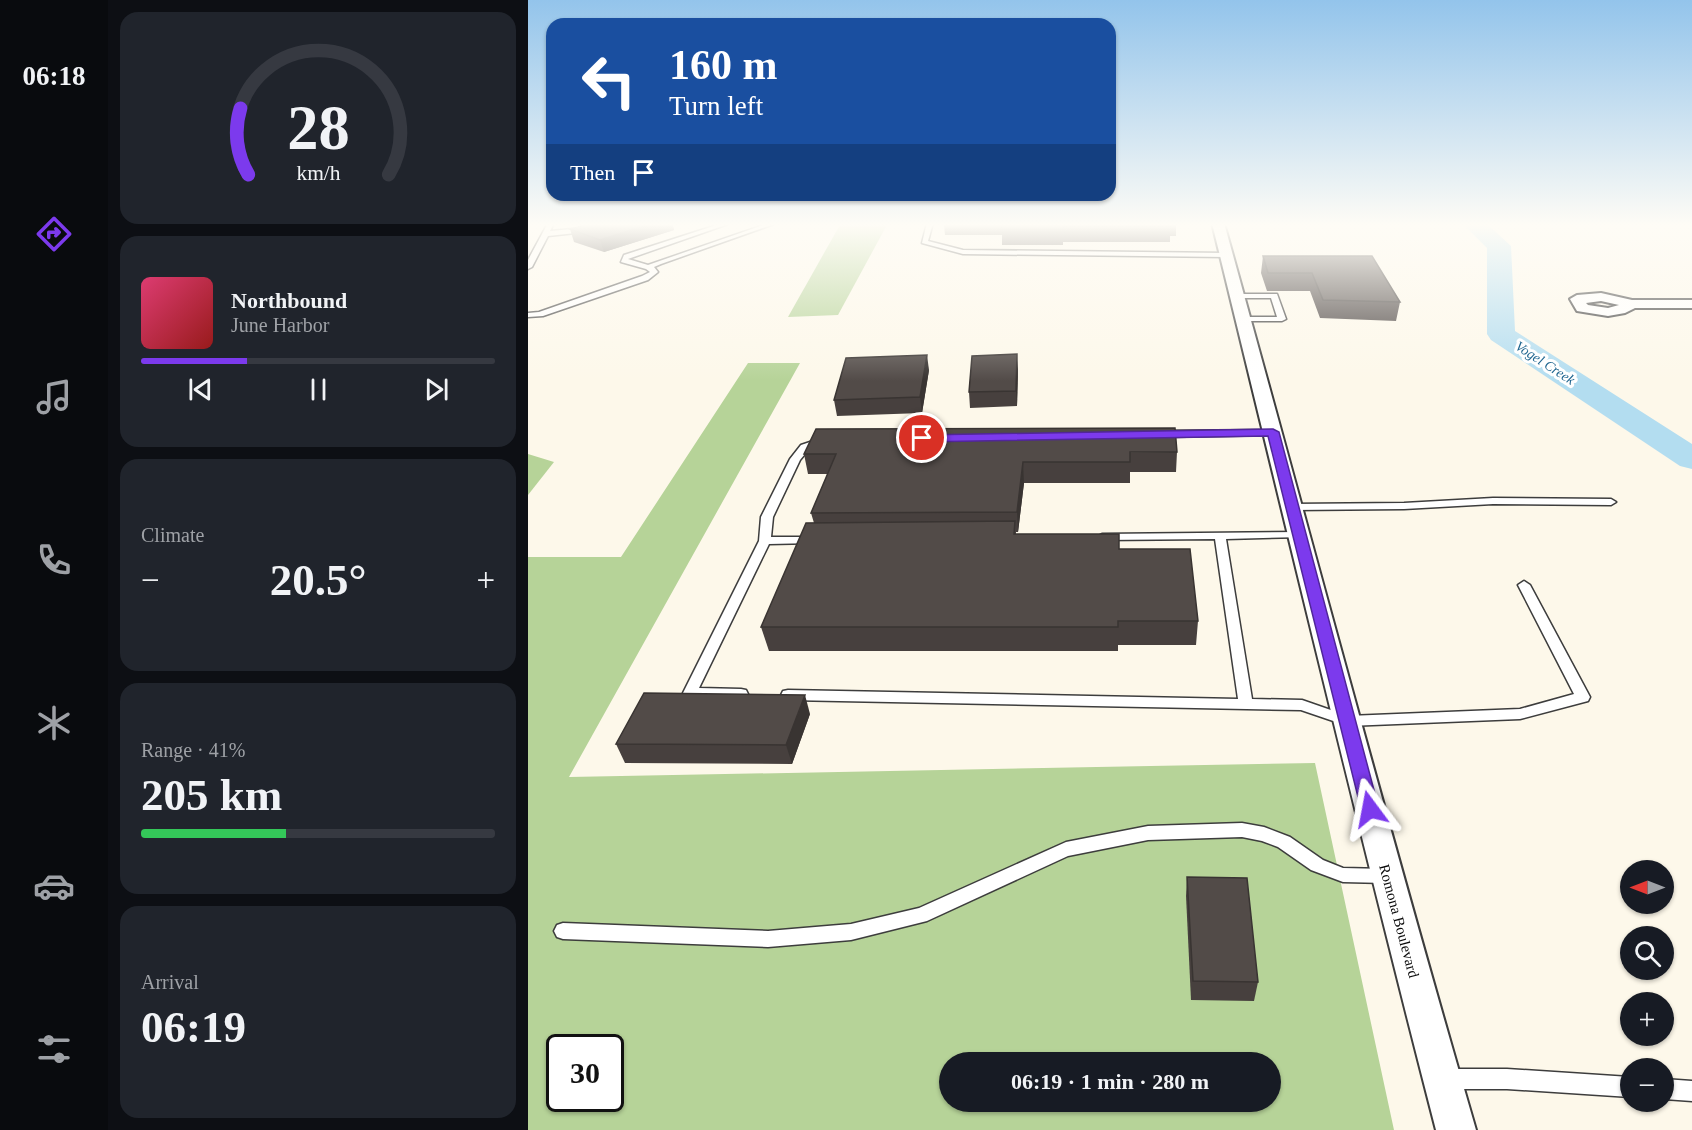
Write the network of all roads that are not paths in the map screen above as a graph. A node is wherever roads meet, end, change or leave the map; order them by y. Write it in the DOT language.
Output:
graph roads {
  1 [pos="648,276"];
  2 [pos="1232,276"];
  3 [pos="1632,304"];
  4 [pos="1691,305"];
  5 [pos="1240,307"];
  6 [pos="528,315"];
  7 [pos="1273,432"];
  8 [pos="1151,435"];
  9 [pos="834,440"];
  10 [pos="1611,502"];
  11 [pos="1292,507"];
  12 [pos="1300,535"];
  13 [pos="1220,536"];
  14 [pos="1088,537"];
  15 [pos="825,540"];
  16 [pos="765,541"];
  17 [pos="1524,585"];
  18 [pos="749,694"];
  19 [pos="773,695"];
  20 [pos="1246,703"];
  21 [pos="1348,721"];
  22 [pos="1386,876"];
  23 [pos="562,931"];
  24 [pos="1442,1079"];
  25 [pos="1620,1086"];
  26 [pos="1674,1090"];
  27 [pos="1692,1091"];
  28 [pos="1456,1130"];
  1 -- 6 [label="lane"];
  2 -- 5 [label="street, Romona Boulevard"];
  3 -- 4 [label="street"];
  5 -- 5 [label="lane"];
  5 -- 7 [label="street, Romona Boulevard"];
  7 -- 8 [label="lane"];
  7 -- 11 [label="street, Romona Boulevard"];
  9 -- 16 [label="lane"];
  10 -- 11 [label="lane"];
  11 -- 12 [label="street, Romona Boulevard"];
  12 -- 13 [label="lane"];
  12 -- 21 [label="street, Romona Boulevard"];
  13 -- 14 [label="lane"];
  13 -- 20 [label="lane"];
  15 -- 16 [label="lane"];
  16 -- 18 [label="lane"];
  17 -- 21 [label="lane"];
  19 -- 20 [label="lane"];
  20 -- 21 [label="lane"];
  21 -- 22 [label="street, Romona Boulevard"];
  22 -- 23 [label="lane"];
  22 -- 24 [label="street, Romona Boulevard"];
  24 -- 25 [label="lane"];
  24 -- 28 [label="street, Romona Boulevard"];
  26 -- 27 [label="lane"];
}
